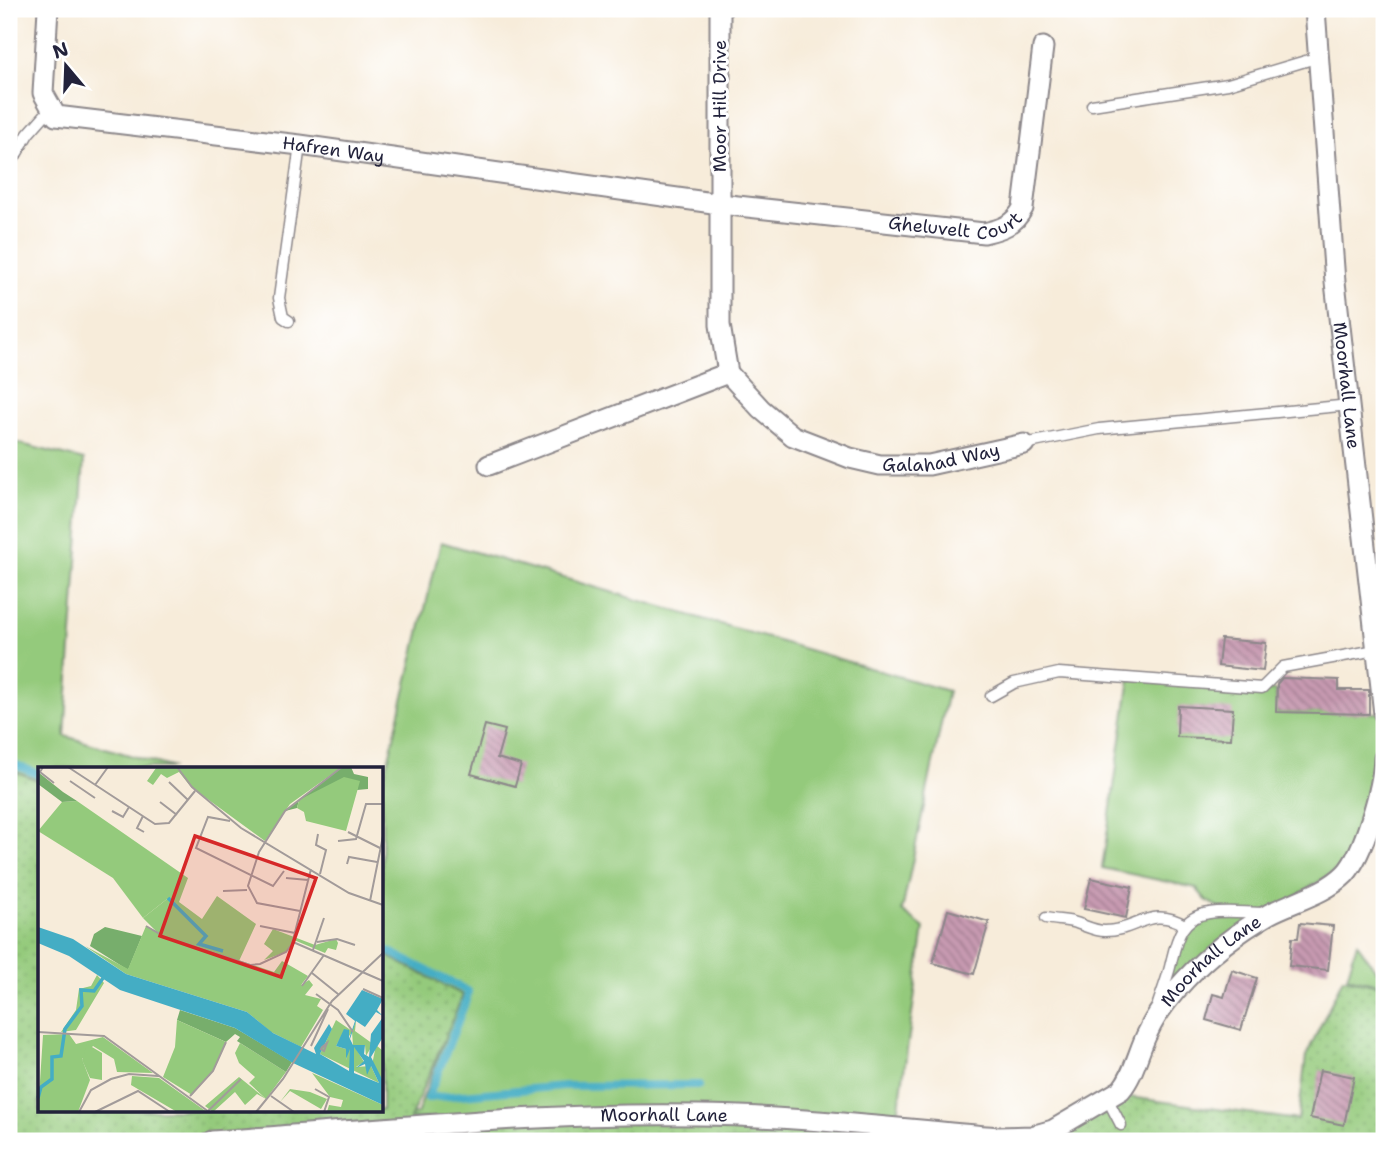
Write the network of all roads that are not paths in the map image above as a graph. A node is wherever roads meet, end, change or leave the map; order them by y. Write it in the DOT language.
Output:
graph roads {
  1 [pos="48,9"];
  2 [pos="720,9"];
  3 [pos="1315,9"];
  4 [pos="1043,47"];
  5 [pos="1319,57"];
  6 [pos="1092,105"];
  7 [pos="51,108"];
  8 [pos="299,145"];
  9 [pos="9,167"];
  10 [pos="720,204"];
  11 [pos="289,321"];
  12 [pos="728,373"];
  13 [pos="1351,405"];
  14 [pos="1024,444"];
  15 [pos="489,465"];
  16 [pos="1376,650"];
  17 [pos="991,696"];
  18 [pos="1384,714"];
  19 [pos="1384,758"];
  20 [pos="1271,914"];
  21 [pos="1046,918"];
  22 [pos="1185,925"];
  23 [pos="1148,1031"];
  24 [pos="1108,1100"];
  25 [pos="1121,1125"];
  26 [pos="212,1141"];
  1 -- 7 [label="street"];
  2 -- 10 [label="street, Moor Hill Drive"];
  3 -- 5 [label="street, Moorhall Lane"];
  4 -- 10 [label="street, Gheluvelt Court"];
  5 -- 6 [label="lane"];
  5 -- 13 [label="street, Moorhall Lane"];
  7 -- 8 [label="street, Hafren Way"];
  7 -- 9 [label="lane"];
  8 -- 10 [label="street, Hafren Way"];
  8 -- 11 [label="lane"];
  10 -- 12 [label="street"];
  12 -- 14 [label="street, Galahad Way"];
  12 -- 15 [label="street"];
  13 -- 14 [label="lane, Galahad Way"];
  13 -- 16 [label="street, Moorhall Lane"];
  16 -- 17 [label="lane"];
  16 -- 18 [label="street, Moorhall Lane"];
  19 -- 20 [label="street, Moorhall Lane"];
  20 -- 22 [label="lane"];
  20 -- 23 [label="street, Moorhall Lane"];
  21 -- 22 [label="lane"];
  22 -- 23 [label="lane"];
  23 -- 24 [label="street, Moorhall Lane"];
  24 -- 25 [label="lane"];
  24 -- 26 [label="street, Moorhall Lane"];
}
